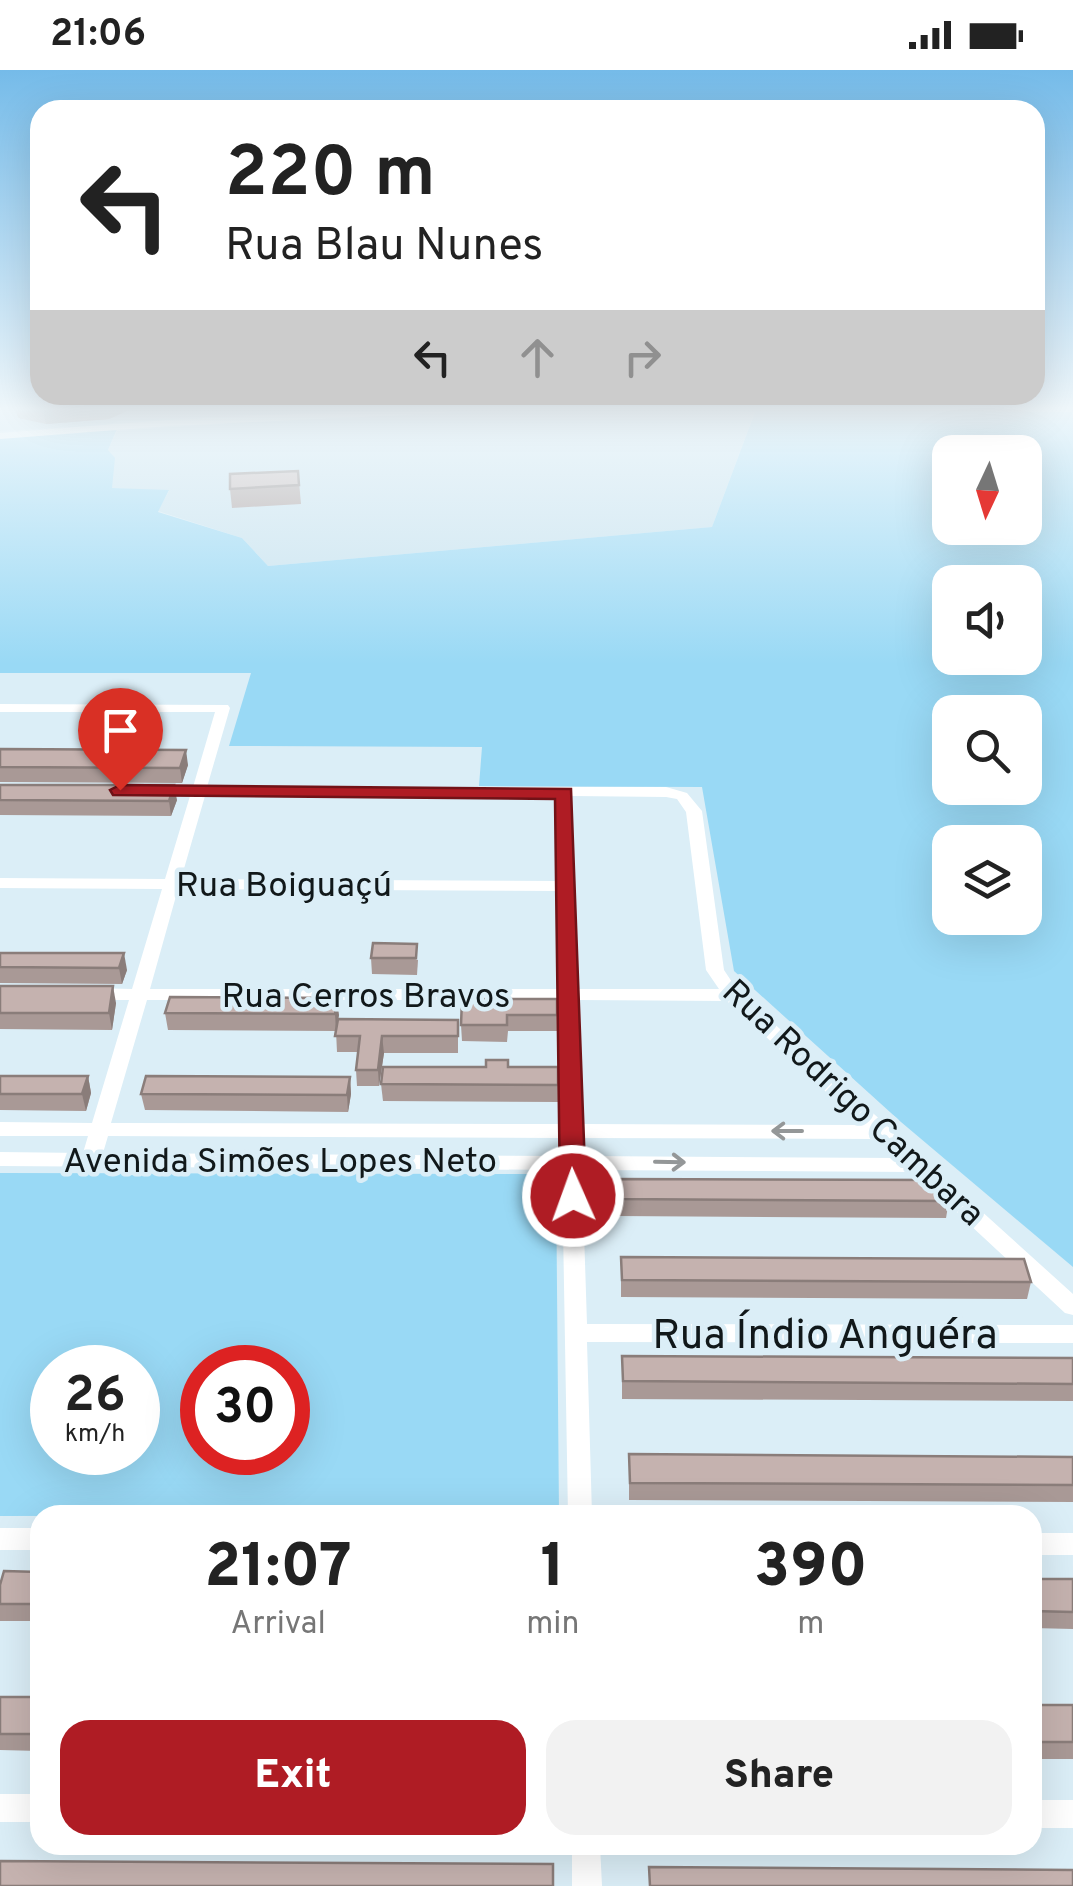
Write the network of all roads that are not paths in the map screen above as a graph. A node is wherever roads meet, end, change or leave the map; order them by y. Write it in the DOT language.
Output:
graph roads {
  1 [pos="0,708"];
  2 [pos="140,790"];
  3 [pos="199,791"];
  4 [pos="564,793"];
  5 [pos="0,883"];
  6 [pos="172,884"];
  7 [pos="568,886"];
  8 [pos="80,994"];
  9 [pos="139,994"];
  10 [pos="732,995"];
  11 [pos="568,996"];
  12 [pos="0,1129"];
  13 [pos="100,1129"];
  14 [pos="571,1130"];
  15 [pos="884,1132"];
  16 [pos="0,1159"];
  17 [pos="91,1160"];
  18 [pos="572,1162"];
  19 [pos="920,1164"];
  20 [pos="1073,1306"];
  21 [pos="576,1332"];
  22 [pos="1073,1334"];
  23 [pos="580,1505"];
  24 [pos="0,1539"];
  25 [pos="30,1539"];
  26 [pos="1042,1544"];
  27 [pos="1073,1544"];
  28 [pos="0,1808"];
  29 [pos="30,1808"];
  30 [pos="1042,1814"];
  31 [pos="1073,1814"];
  32 [pos="586,1855"];
  33 [pos="587,1886"];
  1 -- 3 [label="street"];
  2 -- 3 [label="street"];
  3 -- 4 [label="street"];
  3 -- 6 [label="street"];
  4 -- 7 [label="street"];
  4 -- 10 [label="street, Rua Rodrigo Cambara"];
  5 -- 6 [label="street, Rua Boiguaçú"];
  6 -- 7 [label="street, Rua Boiguaçú"];
  6 -- 9 [label="street"];
  7 -- 11 [label="street"];
  8 -- 9 [label="street, Rua Cerros Bravos"];
  9 -- 11 [label="street, Rua Cerros Bravos"];
  9 -- 13 [label="street"];
  10 -- 11 [label="street, Rua Cerros Bravos"];
  10 -- 15 [label="street, Rua Rodrigo Cambara"];
  11 -- 14 [label="street"];
  12 -- 13 [label="street, Avenida Simões Lopes Neto"];
  13 -- 14 [label="street, Avenida Simões Lopes Neto"];
  13 -- 17 [label="street"];
  15 -- 14 [label="street, Avenida Simões Lopes Neto, one-way"];
  14 -- 18 [label="street"];
  15 -- 19 [label="street, Rua Rodrigo Cambara"];
  16 -- 17 [label="street, Avenida Simões Lopes Neto"];
  17 -- 18 [label="street, Avenida Simões Lopes Neto"];
  18 -- 19 [label="street, Avenida Simões Lopes Neto, one-way"];
  18 -- 21 [label="street"];
  19 -- 20 [label="street, Rua Rodrigo Cambara"];
  21 -- 22 [label="street, Rua Índio Anguéra"];
  21 -- 23 [label="street"];
  24 -- 25 [label="street"];
  26 -- 27 [label="street"];
  28 -- 29 [label="street"];
  30 -- 31 [label="street"];
  32 -- 33 [label="street"];
}
